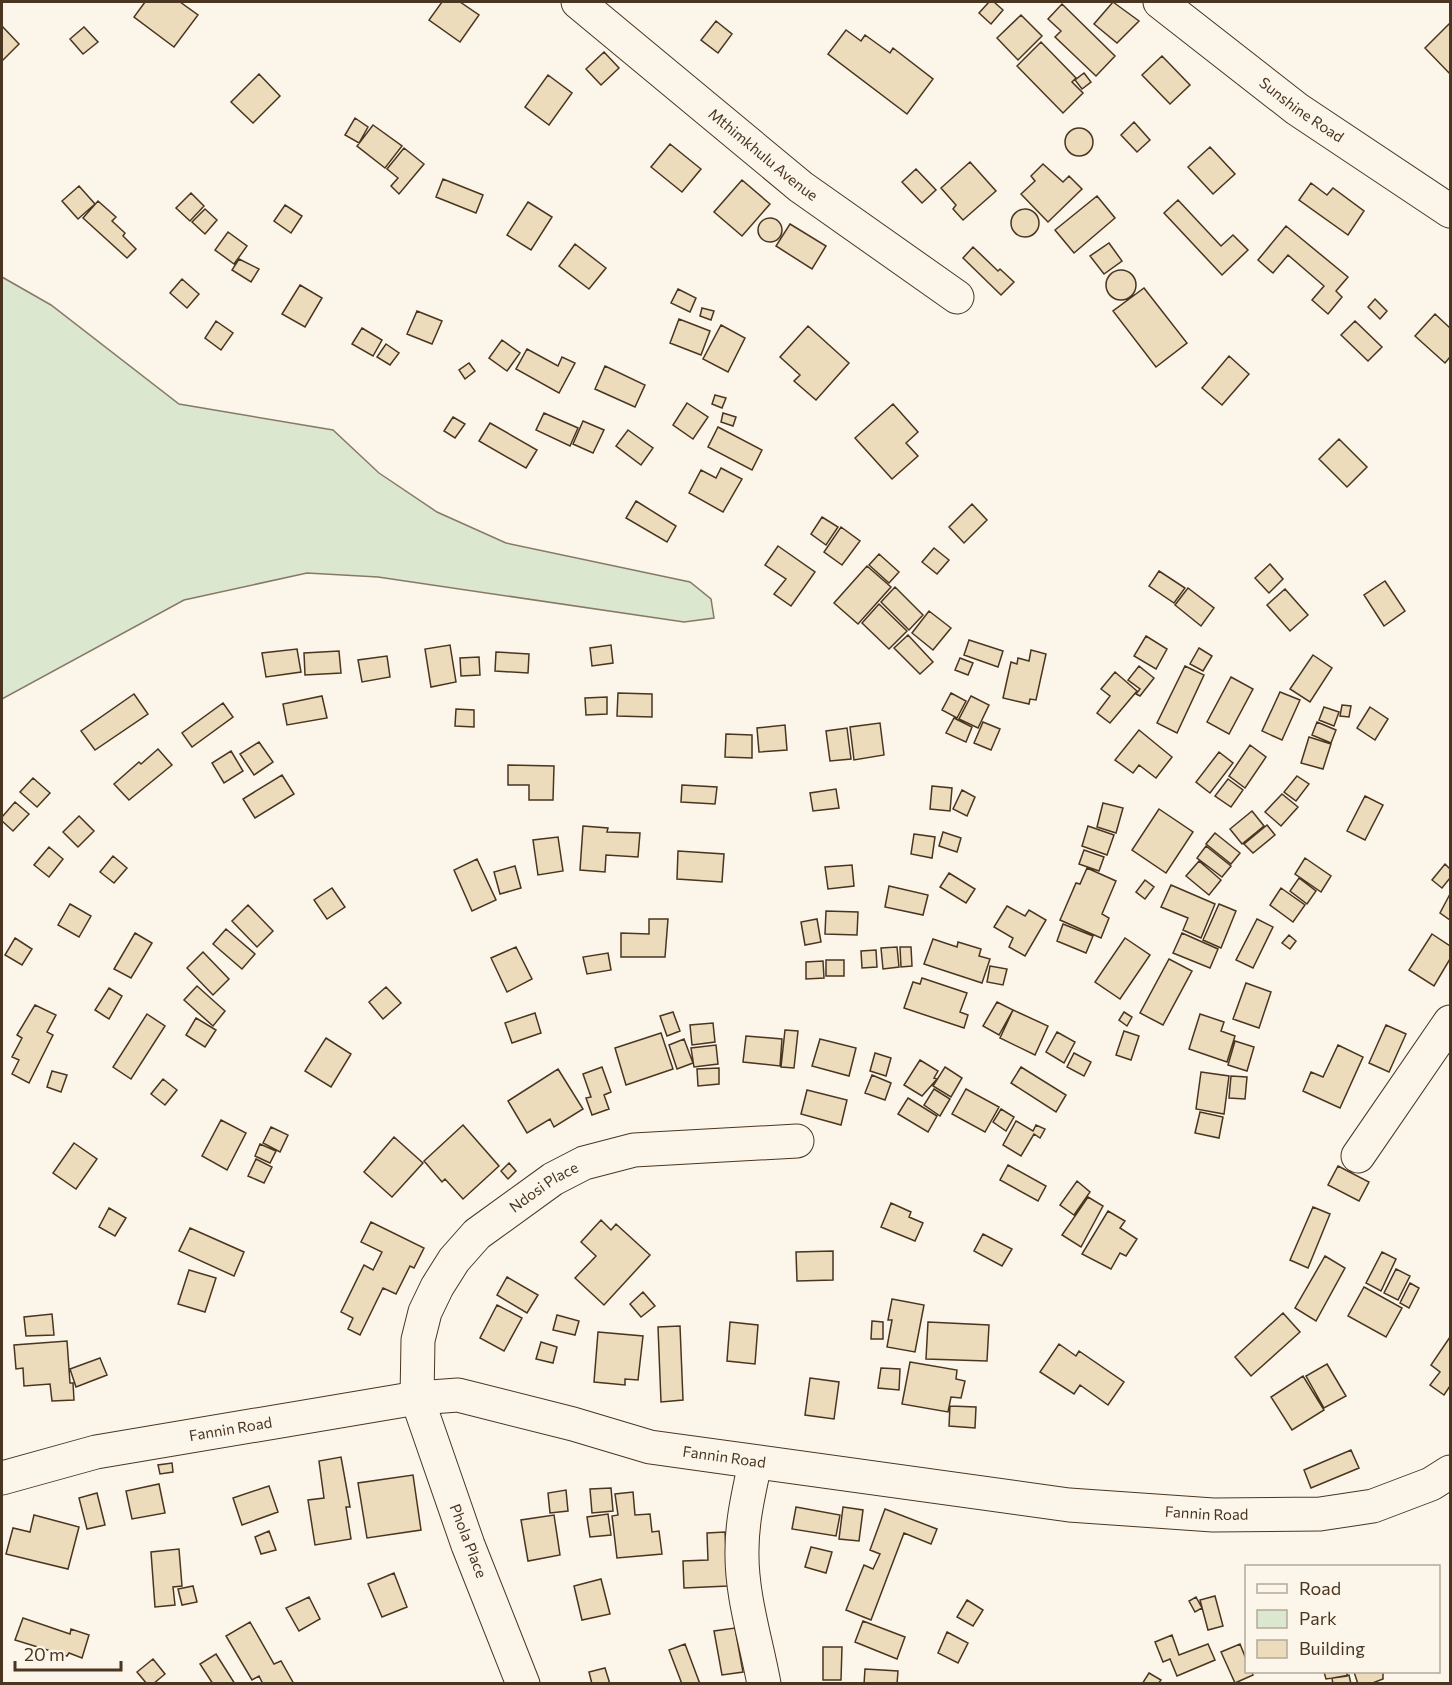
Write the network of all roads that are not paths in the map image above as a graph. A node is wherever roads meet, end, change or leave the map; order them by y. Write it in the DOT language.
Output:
graph roads {
  1 [pos="578,2"];
  2 [pos="1160,2"];
  3 [pos="1450,211"];
  4 [pos="957,297"];
  5 [pos="1450,1022"];
  6 [pos="797,1141"];
  7 [pos="1358,1156"];
  8 [pos="417,1398"];
  9 [pos="755,1463"];
  10 [pos="1450,1472"];
  11 [pos="2,1478"];
  12 [pos="523,1683"];
  13 [pos="764,1683"];
  1 -- 4 [label="street, Mthimkhulu Avenue"];
  2 -- 3 [label="street, Sunshine Road"];
  5 -- 7 [label="street"];
  6 -- 8 [label="street, Ndosi Place"];
  8 -- 9 [label="street, Fannin Road"];
  8 -- 11 [label="street, Fannin Road"];
  8 -- 12 [label="street, Phola Place"];
  9 -- 10 [label="street, Fannin Road"];
  9 -- 13 [label="street"];
}
